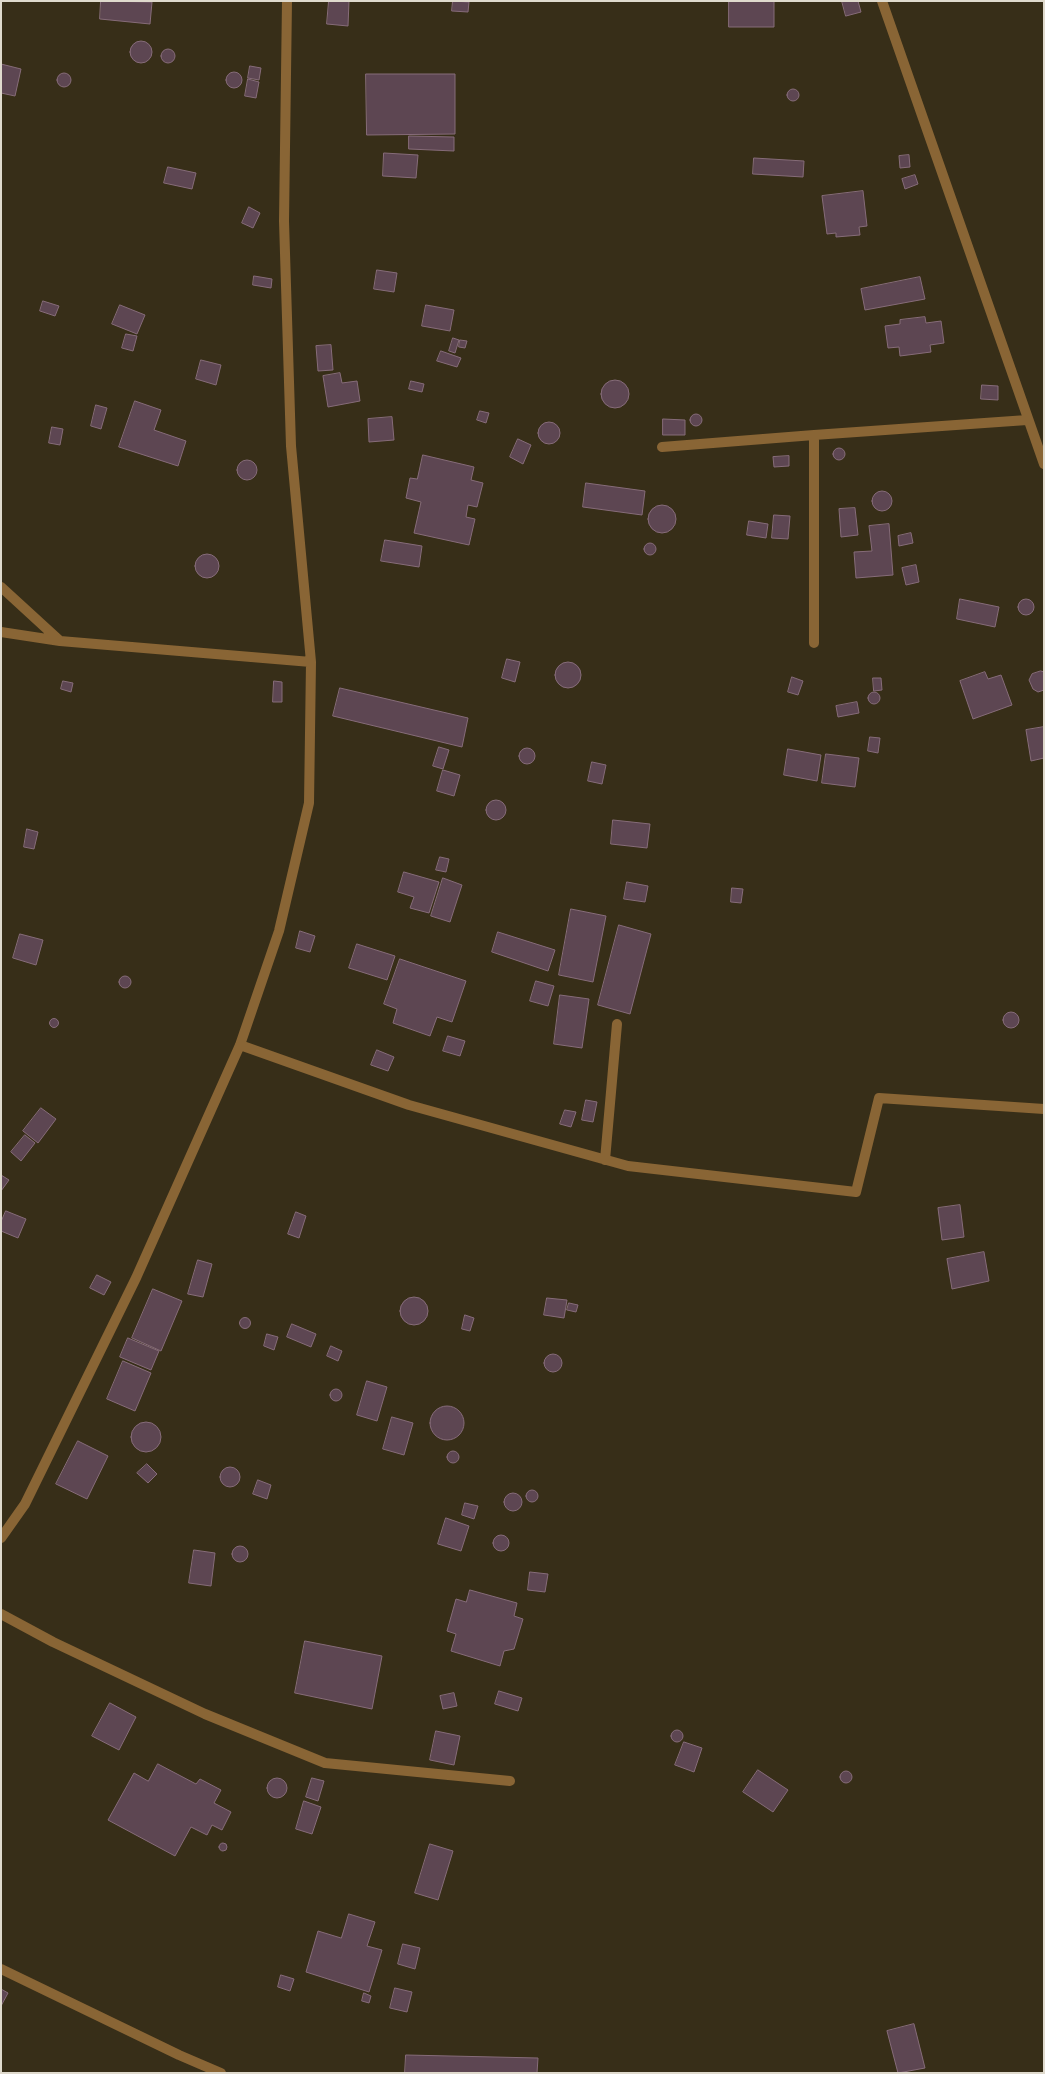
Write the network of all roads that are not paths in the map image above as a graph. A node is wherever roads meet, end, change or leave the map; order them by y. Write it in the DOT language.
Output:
graph roads {
  1 [pos="287,1"];
  2 [pos="882,1"];
  3 [pos="1027,420"];
  4 [pos="814,435"];
  5 [pos="662,447"];
  6 [pos="1044,464"];
  7 [pos="1,587"];
  8 [pos="1,632"];
  9 [pos="60,641"];
  10 [pos="814,643"];
  11 [pos="311,662"];
  12 [pos="617,1024"];
  13 [pos="240,1045"];
  14 [pos="1044,1109"];
  15 [pos="606,1160"];
  16 [pos="1,1538"];
  17 [pos="1,1614"];
  18 [pos="510,1781"];
  19 [pos="1,1970"];
  20 [pos="207,2070"];
  21 [pos="221,2073"];
  1 -- 11 [label="street"];
  2 -- 3 [label="street"];
  3 -- 4 [label="street"];
  3 -- 6 [label="street"];
  4 -- 5 [label="street"];
  4 -- 10 [label="street"];
  7 -- 9 [label="street"];
  8 -- 9 [label="street"];
  9 -- 11 [label="street"];
  11 -- 13 [label="street"];
  12 -- 15 [label="street"];
  13 -- 15 [label="street"];
  13 -- 16 [label="street"];
  14 -- 15 [label="street"];
  17 -- 18 [label="street"];
  19 -- 20 [label="street"];
  20 -- 21 [label="street"];
}
